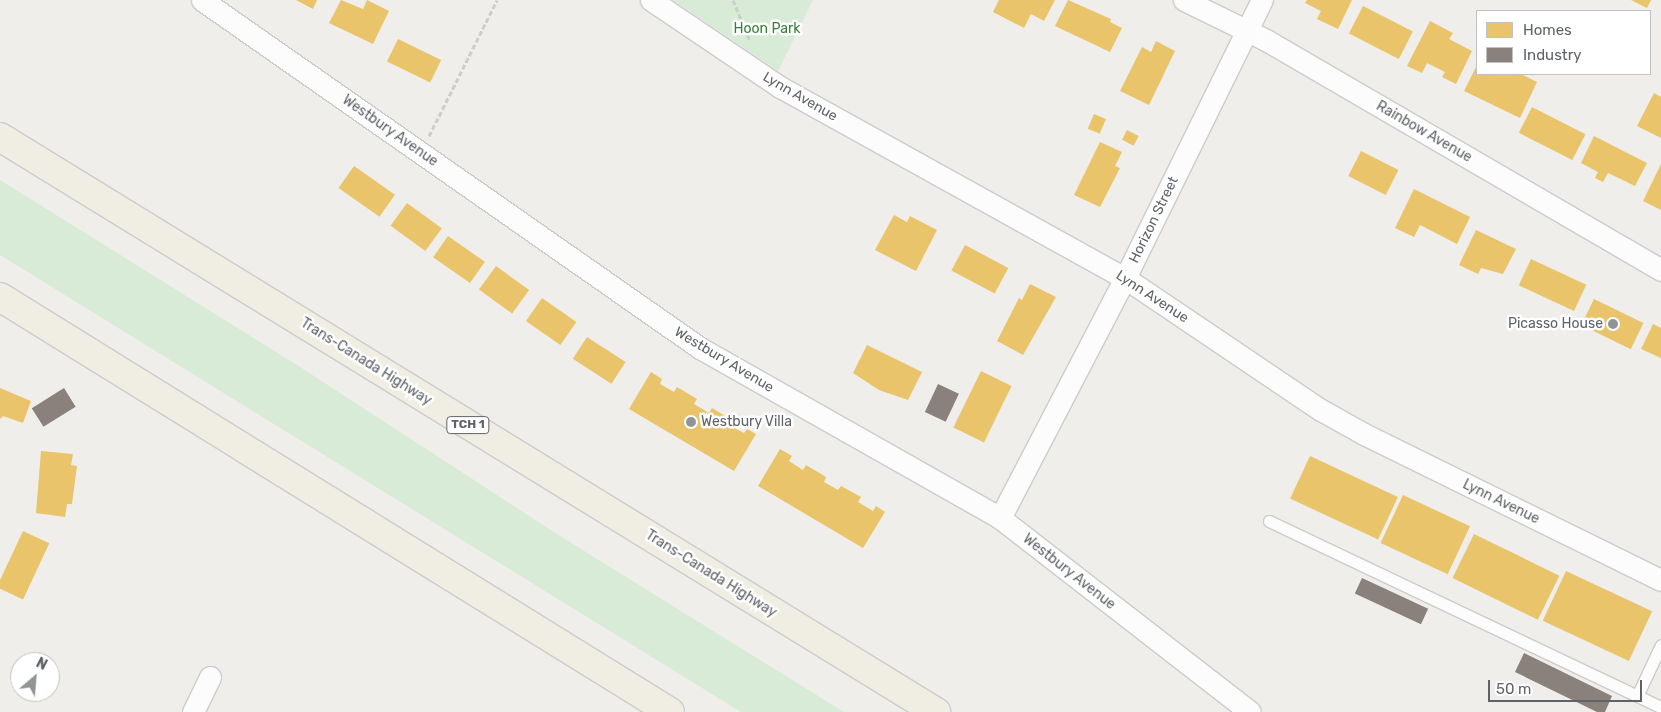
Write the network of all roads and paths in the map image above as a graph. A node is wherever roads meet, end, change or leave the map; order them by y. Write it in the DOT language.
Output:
graph roads {
  1 [pos="202,0"];
  2 [pos="497,0"];
  3 [pos="651,0"];
  4 [pos="1184,0"];
  5 [pos="1262,0"];
  6 [pos="1246,31"];
  7 [pos="0,137"];
  8 [pos="421,153"];
  9 [pos="1661,270"];
  10 [pos="1125,278"];
  11 [pos="0,297"];
  12 [pos="1000,518"];
  13 [pos="1269,522"];
  14 [pos="1661,580"];
  15 [pos="1661,645"];
  16 [pos="210,677"];
  17 [pos="1636,696"];
  18 [pos="1661,707"];
  19 [pos="193,712"];
  20 [pos="670,712"];
  21 [pos="936,712"];
  22 [pos="1250,712"];
  1 -- 8 [label="street, Westbury Avenue"];
  2 -- 8 [label="path"];
  3 -- 10 [label="street, Lynn Avenue"];
  4 -- 6 [label="street, Rainbow Avenue"];
  5 -- 6 [label="street, Horizon Street"];
  6 -- 9 [label="street, Rainbow Avenue"];
  6 -- 10 [label="street, Horizon Street"];
  7 -- 21 [label="highway, Trans-Canada Highway / TCH 1"];
  8 -- 12 [label="street, Westbury Avenue"];
  10 -- 12 [label="street, Horizon Street"];
  10 -- 14 [label="street, Lynn Avenue"];
  11 -- 20 [label="highway"];
  12 -- 22 [label="street, Westbury Avenue"];
  13 -- 17 [label="lane"];
  15 -- 17 [label="lane"];
  16 -- 19 [label="street"];
  17 -- 18 [label="lane"];
}
